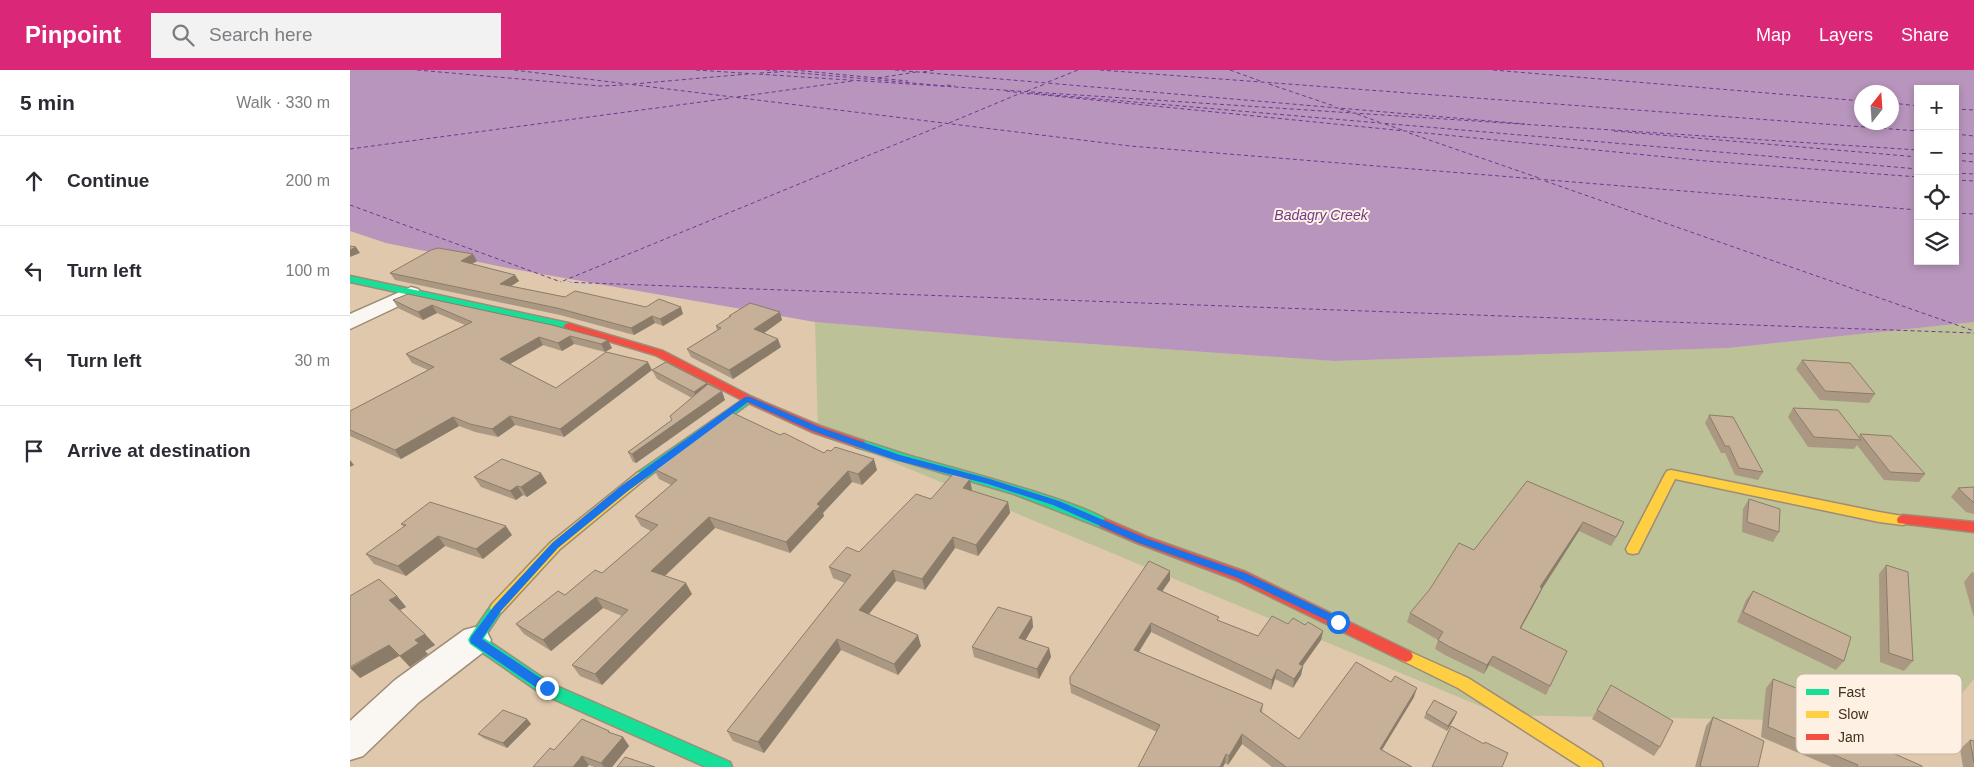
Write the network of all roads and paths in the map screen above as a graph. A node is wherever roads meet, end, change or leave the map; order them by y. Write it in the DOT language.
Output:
graph roads {
  1 [pos="350,279"];
  2 [pos="561,282"];
  3 [pos="411,293"];
  4 [pos="577,296"];
  5 [pos="350,322"];
  6 [pos="748,399"];
  7 [pos="1974,527"];
  8 [pos="1633,548"];
  9 [pos="475,640"];
  10 [pos="350,744"];
  11 [pos="724,767"];
  12 [pos="1595,767"];
  1 -- 3 [label="street"];
  2 -- 4 [label="path"];
  3 -- 5 [label="street"];
  3 -- 6 [label="street"];
  6 -- 9 [label="street"];
  6 -- 12 [label="street"];
  7 -- 8 [label="street"];
  9 -- 10 [label="street"];
  9 -- 11 [label="street"];
}
